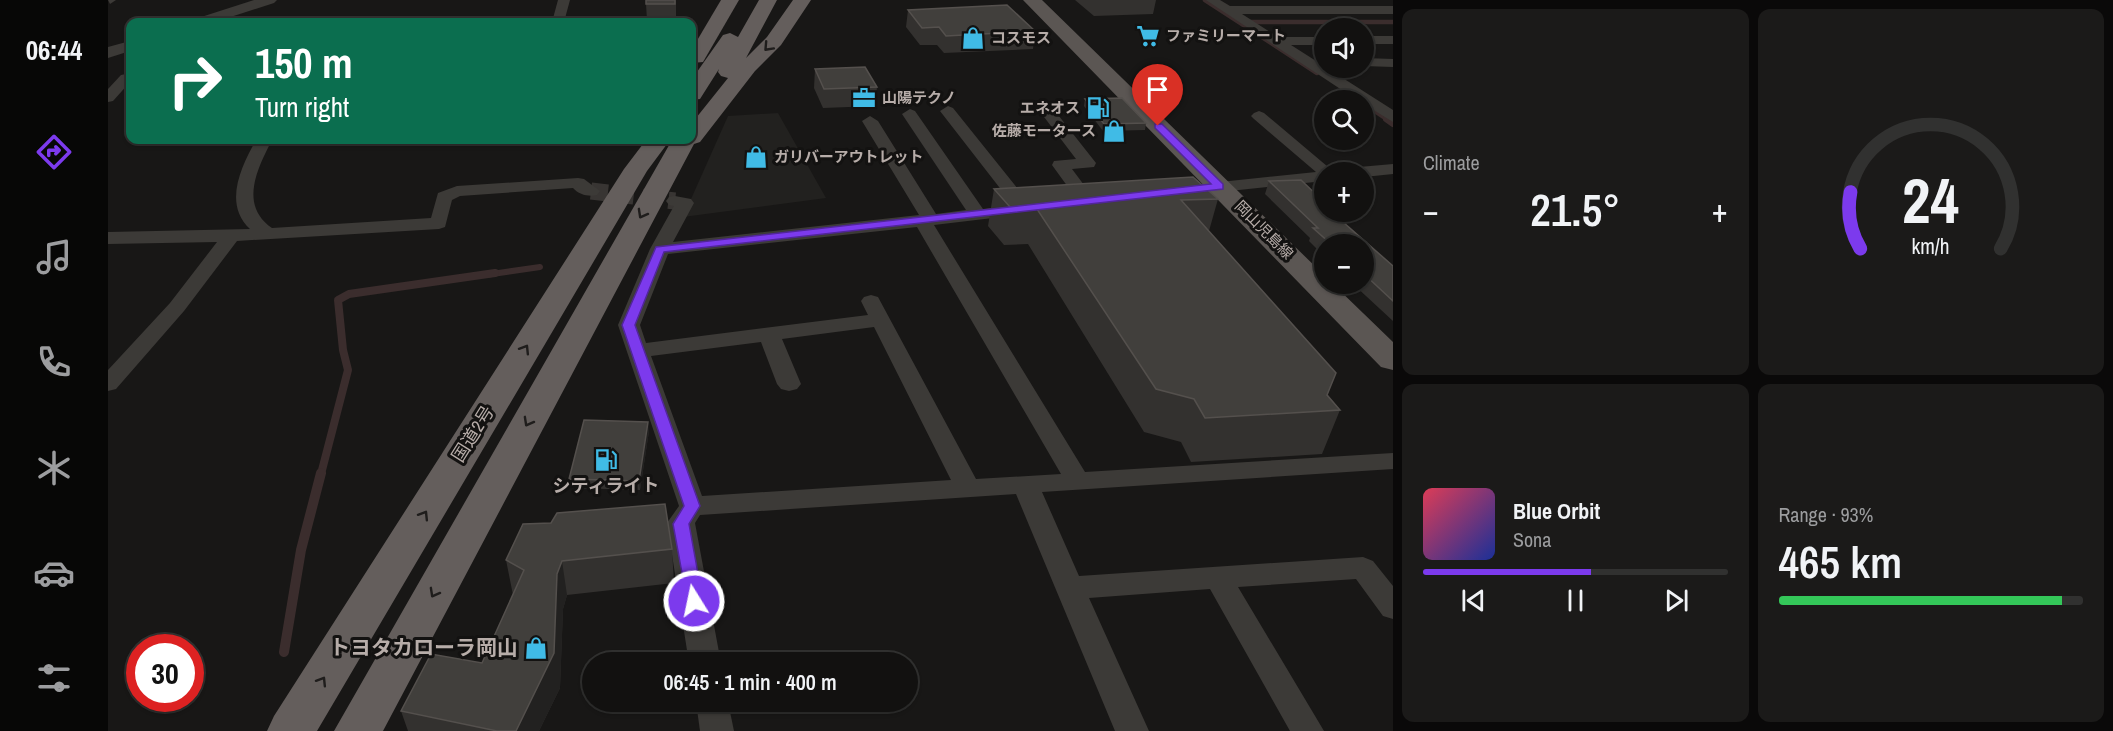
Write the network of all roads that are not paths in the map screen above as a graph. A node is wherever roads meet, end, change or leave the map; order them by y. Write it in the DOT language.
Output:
graph roads {
  1 [pos="269,0"];
  2 [pos="564,0"];
  3 [pos="730,0"];
  4 [pos="753,0"];
  5 [pos="768,0"];
  6 [pos="802,0"];
  7 [pos="1032,0"];
  8 [pos="1196,0"];
  9 [pos="1218,8"];
  10 [pos="1393,10"];
  11 [pos="213,18"];
  12 [pos="559,18"];
  13 [pos="1314,40"];
  14 [pos="1374,40"];
  15 [pos="1393,40"];
  16 [pos="1266,41"];
  17 [pos="126,47"];
  18 [pos="108,53"];
  19 [pos="696,57"];
  20 [pos="1297,61"];
  21 [pos="1314,61"];
  22 [pos="1374,62"];
  23 [pos="1393,63"];
  24 [pos="126,78"];
  25 [pos="108,79"];
  26 [pos="126,80"];
  27 [pos="696,89"];
  28 [pos="1335,90"];
  29 [pos="1342,90"];
  30 [pos="108,98"];
  31 [pos="1393,106"];
  32 [pos="1374,107"];
  33 [pos="1046,109"];
  34 [pos="1374,109"];
  35 [pos="948,111"];
  36 [pos="1374,113"];
  37 [pos="910,114"];
  38 [pos="1259,116"];
  39 [pos="1393,117"];
  40 [pos="696,119"];
  41 [pos="696,122"];
  42 [pos="870,122"];
  43 [pos="1393,130"];
  44 [pos="262,144"];
  45 [pos="668,147"];
  46 [pos="1314,164"];
  47 [pos="1393,169"];
  48 [pos="1374,171"];
  49 [pos="1314,176"];
  50 [pos="1374,179"];
  51 [pos="1393,184"];
  52 [pos="1314,186"];
  53 [pos="1187,190"];
  54 [pos="591,191"];
  55 [pos="1224,191"];
  56 [pos="1109,199"];
  57 [pos="675,201"];
  58 [pos="1087,201"];
  59 [pos="1066,204"];
  60 [pos="1046,207"];
  61 [pos="1025,209"];
  62 [pos="978,214"];
  63 [pos="926,223"];
  64 [pos="267,233"];
  65 [pos="231,236"];
  66 [pos="108,238"];
  67 [pos="660,249"];
  68 [pos="769,335"];
  69 [pos="638,351"];
  70 [pos="1393,360"];
  71 [pos="108,384"];
  72 [pos="789,384"];
  73 [pos="1393,461"];
  74 [pos="1078,481"];
  75 [pos="1025,484"];
  76 [pos="968,488"];
  77 [pos="692,506"];
  78 [pos="1218,578"];
  79 [pos="1070,588"];
  80 [pos="1393,608"];
  81 [pos="703,652"];
  82 [pos="714,712"];
  83 [pos="291,731"];
  84 [pos="358,731"];
  85 [pos="717,731"];
  86 [pos="1132,731"];
  87 [pos="1307,731"];
  1 -- 11 [label="street"];
  2 -- 12 [label="street"];
  3 -- 19 [label="highway"];
  4 -- 27 [label="highway"];
  5 -- 41 [label="highway"];
  6 -- 40 [label="highway, one-way"];
  7 -- 55 [label="main road, 岡山児島線"];
  8 -- 9 [label="street"];
  9 -- 10 [label="street"];
  9 -- 16 [label="street"];
  9 -- 16 [label="street"];
  13 -- 16 [label="street"];
  14 -- 15 [label="street"];
  16 -- 20 [label="street"];
  17 -- 18 [label="street"];
  20 -- 21 [label="street"];
  20 -- 28 [label="street"];
  20 -- 29 [label="street"];
  22 -- 23 [label="street"];
  24 -- 25 [label="street"];
  26 -- 30 [label="street"];
  31 -- 32 [label="street"];
  33 -- 58 [label="street"];
  34 -- 39 [label="street"];
  35 -- 61 [label="street"];
  36 -- 43 [label="street"];
  37 -- 62 [label="street"];
  38 -- 46 [label="street"];
  42 -- 63 [label="street"];
  44 -- 64 [label="street"];
  83 -- 45 [label="highway, 国道2号, one-way"];
  45 -- 84 [label="highway, one-way"];
  47 -- 48 [label="street"];
  49 -- 55 [label="street"];
  50 -- 51 [label="street"];
  52 -- 55 [label="street"];
  53 -- 55 [label="street"];
  54 -- 64 [label="street"];
  55 -- 70 [label="main road, 岡山児島線"];
  56 -- 58 [label="street"];
  57 -- 67 [label="street"];
  58 -- 59 [label="street"];
  60 -- 61 [label="street"];
  61 -- 62 [label="street"];
  62 -- 63 [label="street"];
  63 -- 67 [label="street"];
  63 -- 74 [label="street"];
  64 -- 65 [label="street"];
  65 -- 66 [label="street"];
  65 -- 71 [label="street"];
  67 -- 69 [label="street"];
  68 -- 69 [label="street"];
  68 -- 72 [label="street"];
  68 -- 76 [label="street"];
  69 -- 77 [label="street"];
  73 -- 74 [label="street"];
  74 -- 75 [label="street"];
  75 -- 76 [label="street"];
  75 -- 79 [label="street"];
  76 -- 77 [label="street"];
  77 -- 81 [label="street"];
  78 -- 79 [label="street"];
  78 -- 80 [label="street"];
  78 -- 87 [label="street"];
  79 -- 86 [label="street"];
  82 -- 85 [label="street"];
}
